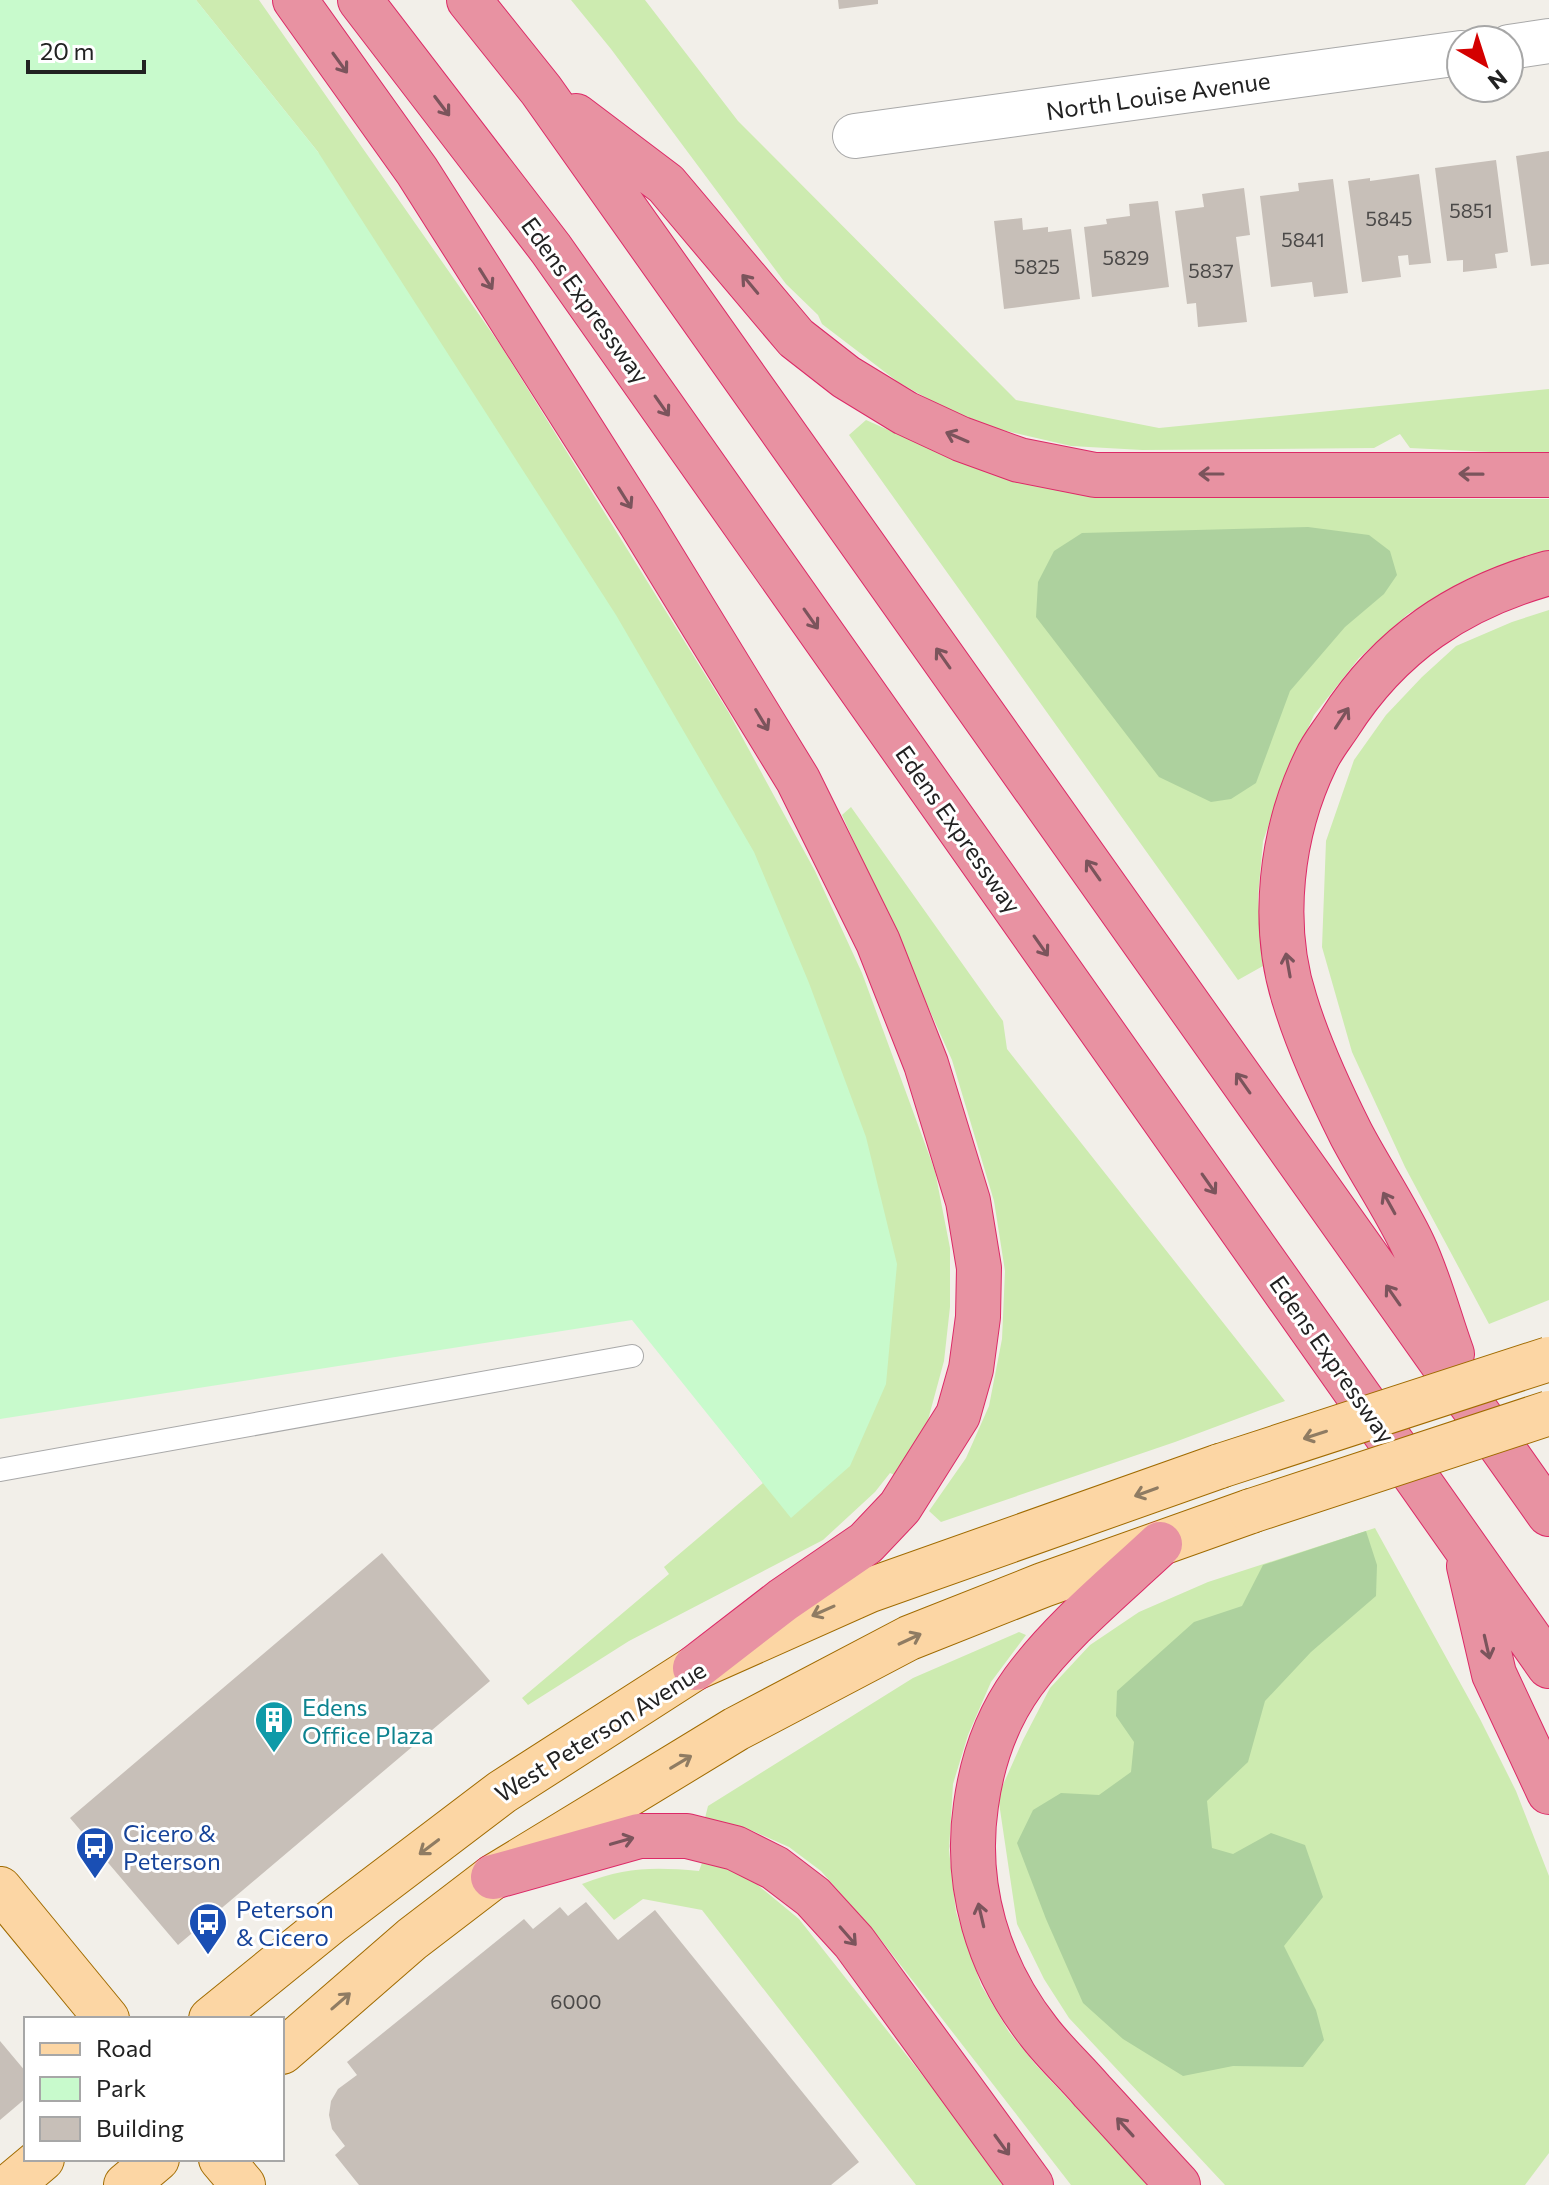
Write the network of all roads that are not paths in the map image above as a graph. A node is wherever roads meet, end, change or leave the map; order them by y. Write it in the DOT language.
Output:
graph roads {
  1 [pos="295,0"];
  2 [pos="360,0"];
  3 [pos="469,0"];
  4 [pos="1549,41"];
  5 [pos="1525,45"];
  6 [pos="1445,55"];
  7 [pos="541,90"];
  8 [pos="855,136"];
  9 [pos="1549,475"];
  10 [pos="1549,573"];
  11 [pos="632,1356"];
  12 [pos="1549,1359"];
  13 [pos="1470,1405"];
  14 [pos="1549,1413"];
  15 [pos="0,1470"];
  16 [pos="1549,1514"];
  17 [pos="1160,1544"];
  18 [pos="1464,1544"];
  19 [pos="1549,1666"];
  20 [pos="695,1668"];
  21 [pos="1549,1792"];
  22 [pos="493,1877"];
  23 [pos="0,1889"];
  24 [pos="105,2017"];
  25 [pos="213,2017"];
  26 [pos="284,2050"];
  27 [pos="40,2161"];
  28 [pos="155,2161"];
  29 [pos="223,2161"];
  30 [pos="11,2185"];
  31 [pos="126,2185"];
  32 [pos="243,2185"];
  33 [pos="1031,2185"];
  34 [pos="1178,2185"];
  1 -- 20 [label="highway, one-way"];
  2 -- 18 [label="highway, Edens Expressway, one-way"];
  3 -- 7 [label="highway"];
  4 -- 5 [label="street"];
  6 -- 8 [label="street, North Louise Avenue"];
  9 -- 7 [label="highway, one-way"];
  13 -- 7 [label="highway, one-way"];
  13 -- 10 [label="highway, one-way"];
  11 -- 15 [label="lane"];
  12 -- 20 [label="main road, West Peterson Avenue, one-way, bridge"];
  13 -- 16 [label="highway"];
  14 -- 17 [label="main road, bridge"];
  22 -- 17 [label="main road, one-way"];
  34 -- 17 [label="highway, one-way"];
  18 -- 19 [label="highway, Edens Expressway"];
  18 -- 21 [label="highway, one-way"];
  20 -- 25 [label="main road, West Peterson Avenue, one-way"];
  26 -- 22 [label="main road, one-way"];
  22 -- 33 [label="highway, one-way"];
  23 -- 24 [label="main road"];
  27 -- 30 [label="main road"];
  28 -- 31 [label="main road"];
  29 -- 32 [label="main road"];
}
